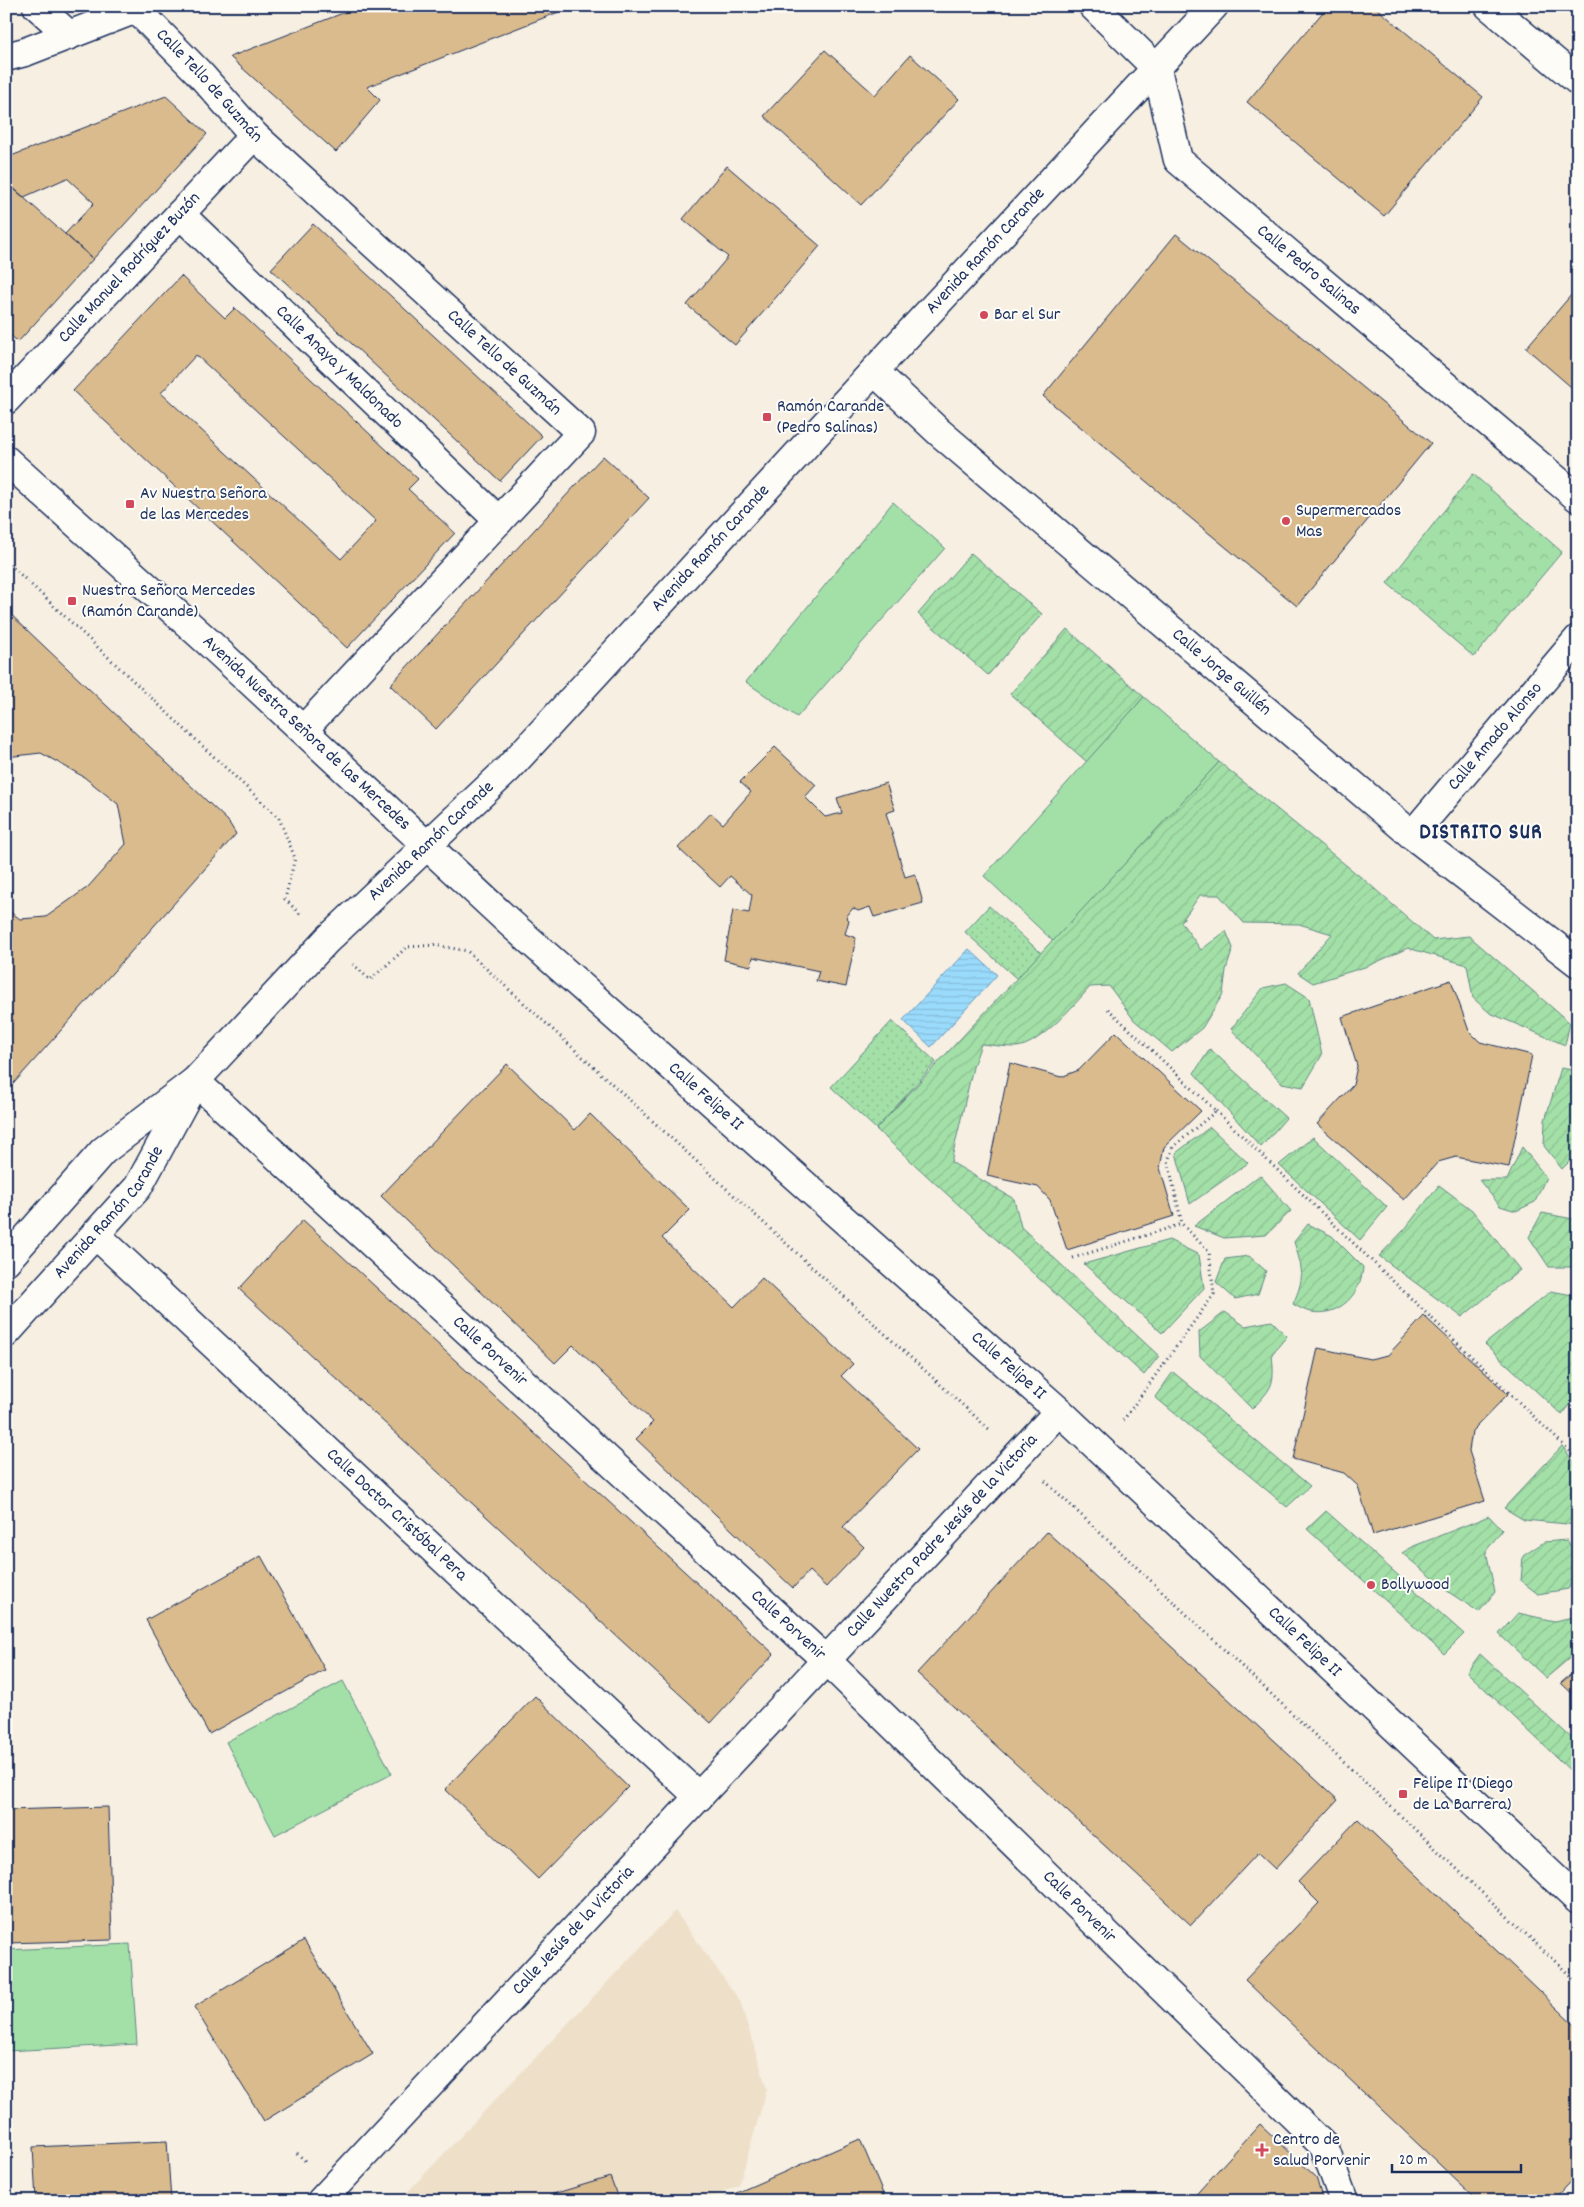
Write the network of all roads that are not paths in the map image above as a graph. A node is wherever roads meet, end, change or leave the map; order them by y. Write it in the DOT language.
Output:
graph roads {
  1 [pos="37,6"];
  2 [pos="1094,6"];
  3 [pos="1214,6"];
  4 [pos="1489,6"];
  5 [pos="140,8"];
  6 [pos="69,35"];
  7 [pos="13,58"];
  8 [pos="1157,69"];
  9 [pos="1578,81"];
  10 [pos="254,136"];
  11 [pos="180,214"];
  12 [pos="874,371"];
  13 [pos="6,400"];
  14 [pos="6,460"];
  15 [pos="1578,498"];
  16 [pos="499,521"];
  17 [pos="1578,639"];
  18 [pos="303,730"];
  19 [pos="1412,835"];
  20 [pos="427,846"];
  21 [pos="1578,963"];
  22 [pos="195,1081"];
  23 [pos="95,1234"];
  24 [pos="6,1260"];
  25 [pos="6,1333"];
  26 [pos="1059,1411"];
  27 [pos="826,1660"];
  28 [pos="699,1796"];
  29 [pos="1578,1900"];
  30 [pos="321,2201"];
  31 [pos="1344,2201"];
  1 -- 6 [label="street"];
  2 -- 8 [label="street"];
  3 -- 8 [label="street, Avenida Ramón Carande"];
  4 -- 9 [label="street"];
  5 -- 6 [label="street"];
  5 -- 10 [label="street, Calle Tello de Guzmán"];
  6 -- 7 [label="street"];
  8 -- 12 [label="street, Avenida Ramón Carande"];
  8 -- 15 [label="street, Calle Pedro Salinas"];
  10 -- 11 [label="street, Calle Manuel Rodríguez Buzón"];
  10 -- 16 [label="street, Calle Tello de Guzmán"];
  11 -- 13 [label="street, Calle Manuel Rodríguez Buzón"];
  11 -- 16 [label="street, Calle Anaya y Maldonado"];
  12 -- 19 [label="street, Calle Jorge Guillén"];
  12 -- 20 [label="street, Avenida Ramón Carande"];
  14 -- 18 [label="street, Avenida Nuestra Señora de las Mercedes"];
  16 -- 18 [label="street, Calle Tello de Guzmán"];
  17 -- 19 [label="street, Calle Amado Alonso"];
  18 -- 20 [label="street, Avenida Nuestra Señora de las Mercedes"];
  19 -- 21 [label="street, Calle Jorge Guillén"];
  20 -- 22 [label="street, Avenida Ramón Carande"];
  20 -- 26 [label="street, Calle Felipe II"];
  22 -- 23 [label="street, Avenida Ramón Carande"];
  22 -- 24 [label="street, Avenida Ramón Carande"];
  22 -- 27 [label="street, Calle Porvenir"];
  23 -- 25 [label="street, Avenida Ramón Carande"];
  23 -- 28 [label="street, Calle Doctor Cristóbal Pera"];
  26 -- 27 [label="street, Calle Nuestro Padre Jesús de la Victoria"];
  26 -- 29 [label="street, Calle Felipe II"];
  27 -- 28 [label="street, Calle Jesús de la Victoria"];
  27 -- 31 [label="street, Calle Porvenir"];
  28 -- 30 [label="street, Calle Jesús de la Victoria"];
}
